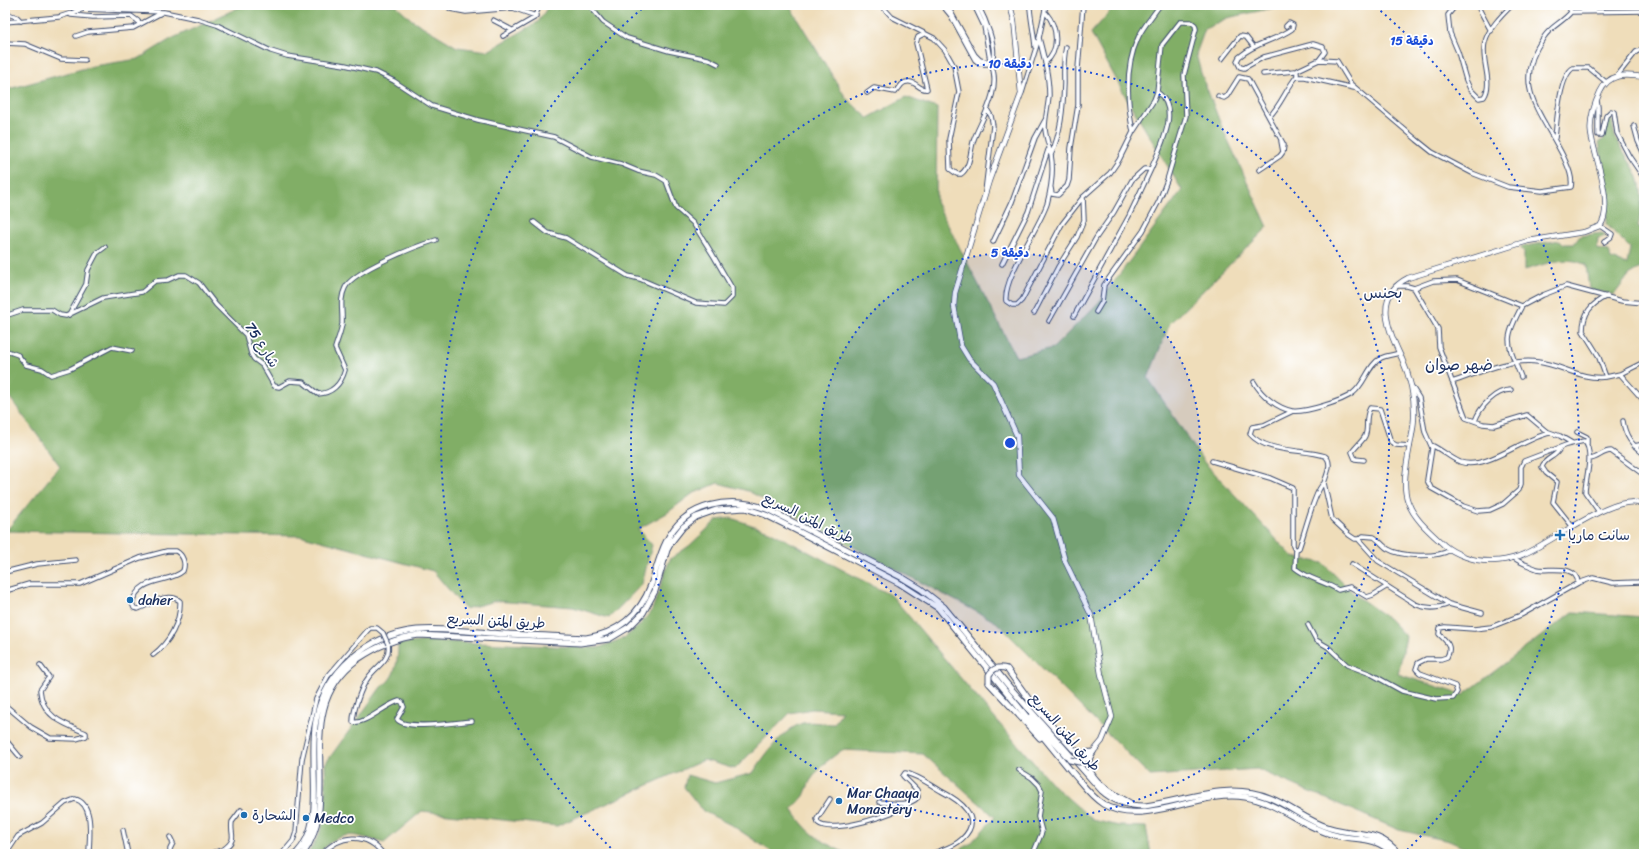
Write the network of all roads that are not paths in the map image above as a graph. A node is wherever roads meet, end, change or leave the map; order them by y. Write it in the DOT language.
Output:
graph roads {
  1 [pos="57,5"];
  2 [pos="96,5"];
  3 [pos="540,5"];
  4 [pos="589,5"];
  5 [pos="881,5"];
  6 [pos="942,5"];
  7 [pos="947,5"];
  8 [pos="974,5"];
  9 [pos="978,5"];
  10 [pos="1010,5"];
  11 [pos="1030,5"];
  12 [pos="1046,5"];
  13 [pos="1083,5"];
  14 [pos="1160,5"];
  15 [pos="1456,5"];
  16 [pos="1477,5"];
  17 [pos="1512,5"];
  18 [pos="1568,5"];
  19 [pos="81,9"];
  20 [pos="450,9"];
  21 [pos="164,12"];
  22 [pos="1571,12"];
  23 [pos="1644,12"];
  24 [pos="5,13"];
  25 [pos="1046,13"];
  26 [pos="69,14"];
  27 [pos="536,16"];
  28 [pos="493,20"];
  29 [pos="983,20"];
  30 [pos="21,21"];
  31 [pos="5,22"];
  32 [pos="139,25"];
  33 [pos="1286,26"];
  34 [pos="512,30"];
  35 [pos="1491,31"];
  36 [pos="961,32"];
  37 [pos="924,34"];
  38 [pos="76,36"];
  39 [pos="503,36"];
  40 [pos="1039,38"];
  41 [pos="5,43"];
  42 [pos="1253,46"];
  43 [pos="1066,47"];
  44 [pos="1644,48"];
  45 [pos="1035,51"];
  46 [pos="1222,59"];
  47 [pos="85,60"];
  48 [pos="1319,60"];
  49 [pos="990,62"];
  50 [pos="1045,63"];
  51 [pos="718,64"];
  52 [pos="1297,71"];
  53 [pos="1263,74"];
  54 [pos="1617,76"];
  55 [pos="1296,77"];
  56 [pos="1644,77"];
  57 [pos="1606,82"];
  58 [pos="1355,88"];
  59 [pos="1157,92"];
  60 [pos="867,94"];
  61 [pos="1021,94"];
  62 [pos="1218,96"];
  63 [pos="1596,99"];
  64 [pos="988,111"];
  65 [pos="1268,117"];
  66 [pos="1045,120"];
  67 [pos="1634,126"];
  68 [pos="1133,132"];
  69 [pos="1555,138"];
  70 [pos="1049,149"];
  71 [pos="1644,154"];
  72 [pos="1051,155"];
  73 [pos="1151,169"];
  74 [pos="1259,170"];
  75 [pos="1644,178"];
  76 [pos="1050,187"];
  77 [pos="985,193"];
  78 [pos="1083,197"];
  79 [pos="534,222"];
  80 [pos="1600,226"];
  81 [pos="436,240"];
  82 [pos="993,242"];
  83 [pos="1604,242"];
  84 [pos="105,247"];
  85 [pos="1002,264"];
  86 [pos="1395,286"];
  87 [pos="1414,288"];
  88 [pos="1607,296"];
  89 [pos="1644,303"];
  90 [pos="1522,306"];
  91 [pos="1096,312"];
  92 [pos="1034,313"];
  93 [pos="69,315"];
  94 [pos="5,316"];
  95 [pos="1074,316"];
  96 [pos="1049,321"];
  97 [pos="5,348"];
  98 [pos="132,351"];
  99 [pos="1399,353"];
  100 [pos="1515,362"];
  101 [pos="1644,362"];
  102 [pos="1620,374"];
  103 [pos="1521,377"];
  104 [pos="1606,377"];
  105 [pos="1254,382"];
  106 [pos="1452,382"];
  107 [pos="1411,386"];
  108 [pos="1511,390"];
  109 [pos="1644,401"];
  110 [pos="1294,411"];
  111 [pos="1475,421"];
  112 [pos="1623,421"];
  113 [pos="1577,432"];
  114 [pos="1550,433"];
  115 [pos="1572,443"];
  116 [pos="1587,444"];
  117 [pos="1644,444"];
  118 [pos="1431,445"];
  119 [pos="1410,446"];
  120 [pos="1634,446"];
  121 [pos="1560,448"];
  122 [pos="1644,454"];
  123 [pos="1589,459"];
  124 [pos="1364,460"];
  125 [pos="1212,461"];
  126 [pos="1644,475"];
  127 [pos="1324,483"];
  128 [pos="1644,505"];
  129 [pos="1599,512"];
  130 [pos="1572,526"];
  131 [pos="1359,539"];
  132 [pos="1296,550"];
  133 [pos="1450,550"];
  134 [pos="1514,558"];
  135 [pos="76,560"];
  136 [pos="1352,564"];
  137 [pos="5,572"];
  138 [pos="1644,578"];
  139 [pos="1578,583"];
  140 [pos="1386,587"];
  141 [pos="5,591"];
  142 [pos="1449,604"];
  143 [pos="1482,613"];
  144 [pos="1308,625"];
  145 [pos="153,655"];
  146 [pos="40,665"];
  147 [pos="1012,690"];
  148 [pos="5,705"];
  149 [pos="1033,705"];
  150 [pos="1018,706"];
  151 [pos="472,721"];
  152 [pos="5,739"];
  153 [pos="1047,742"];
  154 [pos="1093,752"];
  155 [pos="20,757"];
  156 [pos="1088,758"];
  157 [pos="1019,770"];
  158 [pos="830,799"];
  159 [pos="879,802"];
  160 [pos="911,802"];
  161 [pos="1136,806"];
  162 [pos="241,810"];
  163 [pos="123,830"];
  164 [pos="170,837"];
  165 [pos="224,849"];
  166 [pos="6,854"];
  167 [pos="89,854"];
  168 [pos="128,854"];
  169 [pos="170,854"];
  170 [pos="209,854"];
  171 [pos="236,854"];
  172 [pos="282,854"];
  173 [pos="296,854"];
  174 [pos="303,854"];
  175 [pos="322,854"];
  176 [pos="383,854"];
  177 [pos="932,854"];
  178 [pos="1033,854"];
  179 [pos="1392,854"];
  180 [pos="1399,854"];
  1 -- 19 [label="street"];
  2 -- 19 [label="street"];
  3 -- 27 [label="street"];
  4 -- 51 [label="street"];
  5 -- 37 [label="street"];
  6 -- 36 [label="street"];
  7 -- 36 [label="street"];
  8 -- 29 [label="street"];
  9 -- 29 [label="street"];
  10 -- 61 [label="main road"];
  11 -- 45 [label="street"];
  12 -- 25 [label="street"];
  13 -- 76 [label="street"];
  14 -- 68 [label="street"];
  15 -- 35 [label="street"];
  16 -- 35 [label="street"];
  17 -- 35 [label="street"];
  18 -- 22 [label="street"];
  19 -- 21 [label="street"];
  19 -- 26 [label="street"];
  20 -- 27 [label="street"];
  21 -- 32 [label="street"];
  21 -- 79 [label="street"];
  22 -- 23 [label="street"];
  22 -- 69 [label="street"];
  24 -- 30 [label="street"];
  25 -- 40 [label="street"];
  25 -- 50 [label="street"];
  26 -- 30 [label="street"];
  26 -- 32 [label="street"];
  27 -- 34 [label="street"];
  28 -- 34 [label="street"];
  29 -- 49 [label="street"];
  30 -- 31 [label="street"];
  32 -- 38 [label="street"];
  33 -- 42 [label="street"];
  34 -- 39 [label="street"];
  36 -- 49 [label="street"];
  37 -- 60 [label="street"];
  37 -- 64 [label="street"];
  40 -- 45 [label="street"];
  40 -- 50 [label="street"];
  41 -- 47 [label="street"];
  42 -- 46 [label="street"];
  42 -- 48 [label="street"];
  43 -- 72 [label="street"];
  44 -- 54 [label="street"];
  45 -- 61 [label="street"];
  48 -- 52 [label="street"];
  48 -- 58 [label="street"];
  49 -- 64 [label="street"];
  50 -- 66 [label="street"];
  52 -- 53 [label="street"];
  52 -- 55 [label="street"];
  54 -- 56 [label="main road"];
  54 -- 57 [label="main road"];
  55 -- 58 [label="street"];
  55 -- 65 [label="street"];
  57 -- 63 [label="main road"];
  57 -- 69 [label="street"];
  58 -- 69 [label="street"];
  59 -- 68 [label="street"];
  59 -- 73 [label="street"];
  59 -- 91 [label="street"];
  61 -- 77 [label="main road"];
  62 -- 65 [label="street"];
  63 -- 75 [label="street"];
  63 -- 80 [label="main road"];
  64 -- 77 [label="street"];
  65 -- 74 [label="street"];
  66 -- 70 [label="street"];
  66 -- 82 [label="street"];
  67 -- 71 [label="street"];
  68 -- 78 [label="street"];
  70 -- 72 [label="street"];
  70 -- 85 [label="street"];
  72 -- 76 [label="street"];
  73 -- 95 [label="street"];
  73 -- 96 [label="street"];
  76 -- 78 [label="street"];
  77 -- 154 [label="main road"];
  78 -- 92 [label="street"];
  80 -- 83 [label="street"];
  80 -- 86 [label="main road"];
  81 -- 93 [label="street, شارع 75"];
  84 -- 93 [label="street"];
  86 -- 87 [label="street"];
  86 -- 99 [label="main road"];
  87 -- 90 [label="street"];
  87 -- 106 [label="street"];
  88 -- 89 [label="street"];
  88 -- 90 [label="street"];
  88 -- 104 [label="street"];
  90 -- 100 [label="street"];
  93 -- 94 [label="street"];
  97 -- 98 [label="street"];
  99 -- 107 [label="main road"];
  99 -- 110 [label="street"];
  100 -- 103 [label="street"];
  100 -- 104 [label="street"];
  100 -- 106 [label="street"];
  101 -- 102 [label="street"];
  102 -- 104 [label="street"];
  102 -- 109 [label="street"];
  105 -- 110 [label="street"];
  106 -- 111 [label="street"];
  107 -- 118 [label="street"];
  107 -- 119 [label="main road"];
  108 -- 111 [label="street"];
  110 -- 127 [label="street"];
  111 -- 114 [label="street"];
  112 -- 120 [label="street"];
  113 -- 116 [label="street"];
  114 -- 115 [label="street"];
  114 -- 118 [label="street"];
  115 -- 116 [label="street"];
  115 -- 121 [label="street"];
  116 -- 123 [label="street"];
  117 -- 120 [label="street"];
  118 -- 121 [label="street"];
  119 -- 124 [label="street"];
  119 -- 133 [label="main road"];
  120 -- 122 [label="street"];
  121 -- 130 [label="street"];
  123 -- 126 [label="street"];
  123 -- 129 [label="street"];
  125 -- 132 [label="street"];
  127 -- 131 [label="street"];
  127 -- 132 [label="street"];
  128 -- 129 [label="main road"];
  129 -- 130 [label="main road"];
  130 -- 134 [label="main road"];
  131 -- 133 [label="street"];
  131 -- 142 [label="street"];
  132 -- 140 [label="street"];
  133 -- 134 [label="main road"];
  134 -- 139 [label="street"];
  135 -- 137 [label="street"];
  136 -- 140 [label="street"];
  138 -- 139 [label="street"];
  139 -- 144 [label="street"];
  140 -- 142 [label="street"];
  141 -- 145 [label="street"];
  142 -- 143 [label="street"];
  146 -- 148 [label="street"];
  147 -- 149 [label="highway"];
  147 -- 161 [label="highway, طريق المتن السريع"];
  147 -- 173 [label="highway, طريق المتن السريع"];
  149 -- 153 [label="highway, bridge"];
  149 -- 154 [label="highway"];
  150 -- 153 [label="highway, طريق المتن السريع"];
  150 -- 156 [label="highway, bridge"];
  150 -- 174 [label="highway, طريق المتن السريع"];
  151 -- 172 [label="street, bridge"];
  152 -- 155 [label="street"];
  153 -- 179 [label="highway, طريق المتن السريع"];
  154 -- 156 [label="highway"];
  156 -- 161 [label="highway"];
  157 -- 178 [label="street"];
  158 -- 160 [label="street"];
  159 -- 160 [label="street"];
  160 -- 177 [label="street"];
  161 -- 180 [label="highway, طريق المتن السريع"];
  162 -- 165 [label="street"];
  163 -- 168 [label="street"];
  164 -- 169 [label="street"];
  165 -- 170 [label="street"];
  165 -- 171 [label="street"];
  166 -- 167 [label="street"];
  175 -- 176 [label="street"];
}
